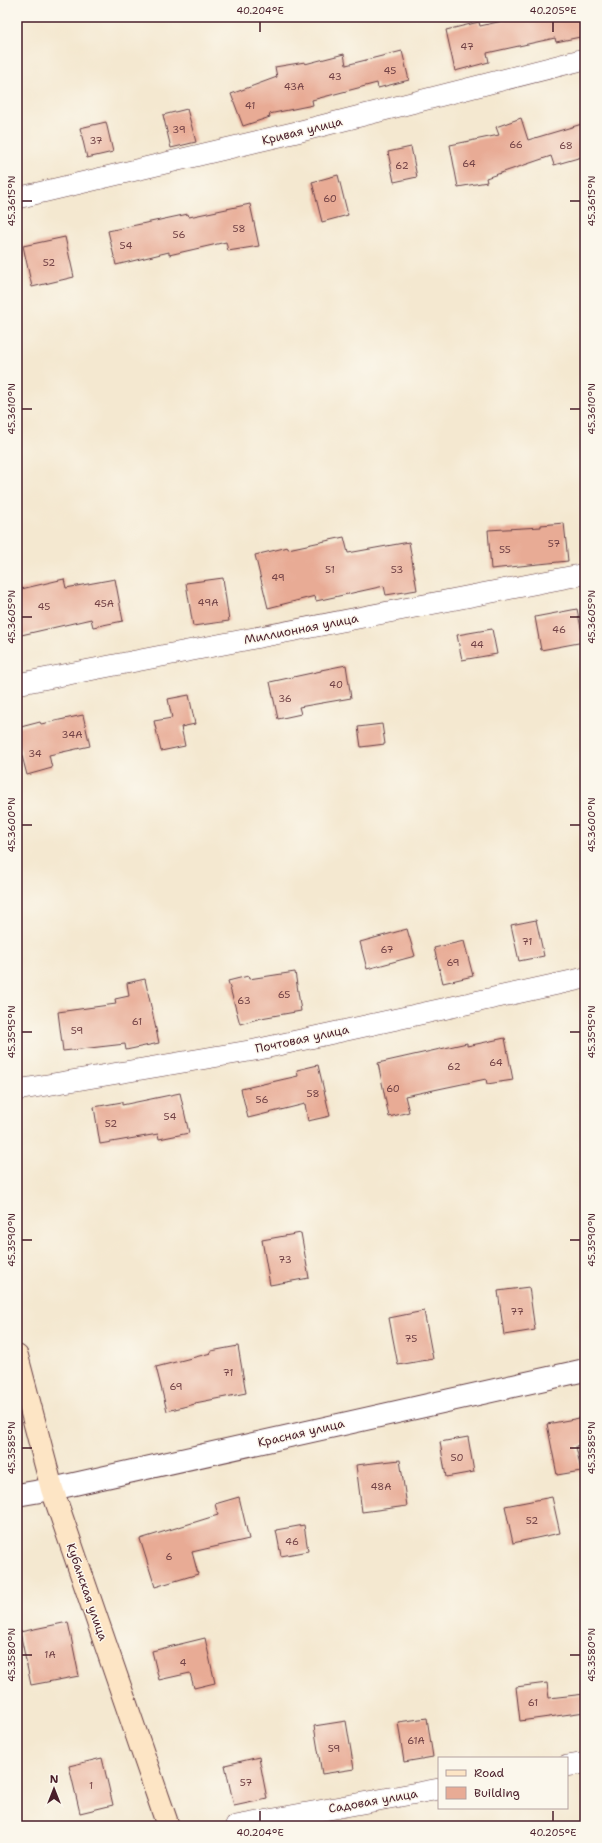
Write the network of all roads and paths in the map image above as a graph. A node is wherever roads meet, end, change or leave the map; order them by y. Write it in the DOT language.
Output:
graph roads {
  1 [pos="585,59"];
  2 [pos="17,198"];
  3 [pos="585,574"];
  4 [pos="17,684"];
  5 [pos="585,978"];
  6 [pos="17,1090"];
  7 [pos="17,1356"];
  8 [pos="585,1370"];
  9 [pos="52,1489"];
  10 [pos="17,1495"];
  11 [pos="585,1763"];
  12 [pos="568,1766"];
  13 [pos="438,1789"];
  14 [pos="168,1826"];
  15 [pos="236,1826"];
  1 -- 2 [label="street, Кривая улица"];
  3 -- 4 [label="street, Миллионная улица"];
  5 -- 6 [label="street, Почтовая улица"];
  7 -- 9 [label="main road, Кубанская улица"];
  8 -- 9 [label="street, Красная улица"];
  9 -- 10 [label="street, Красная улица"];
  9 -- 14 [label="main road, Кубанская улица"];
  11 -- 12 [label="street"];
  13 -- 15 [label="street, Садовая улица"];
}
